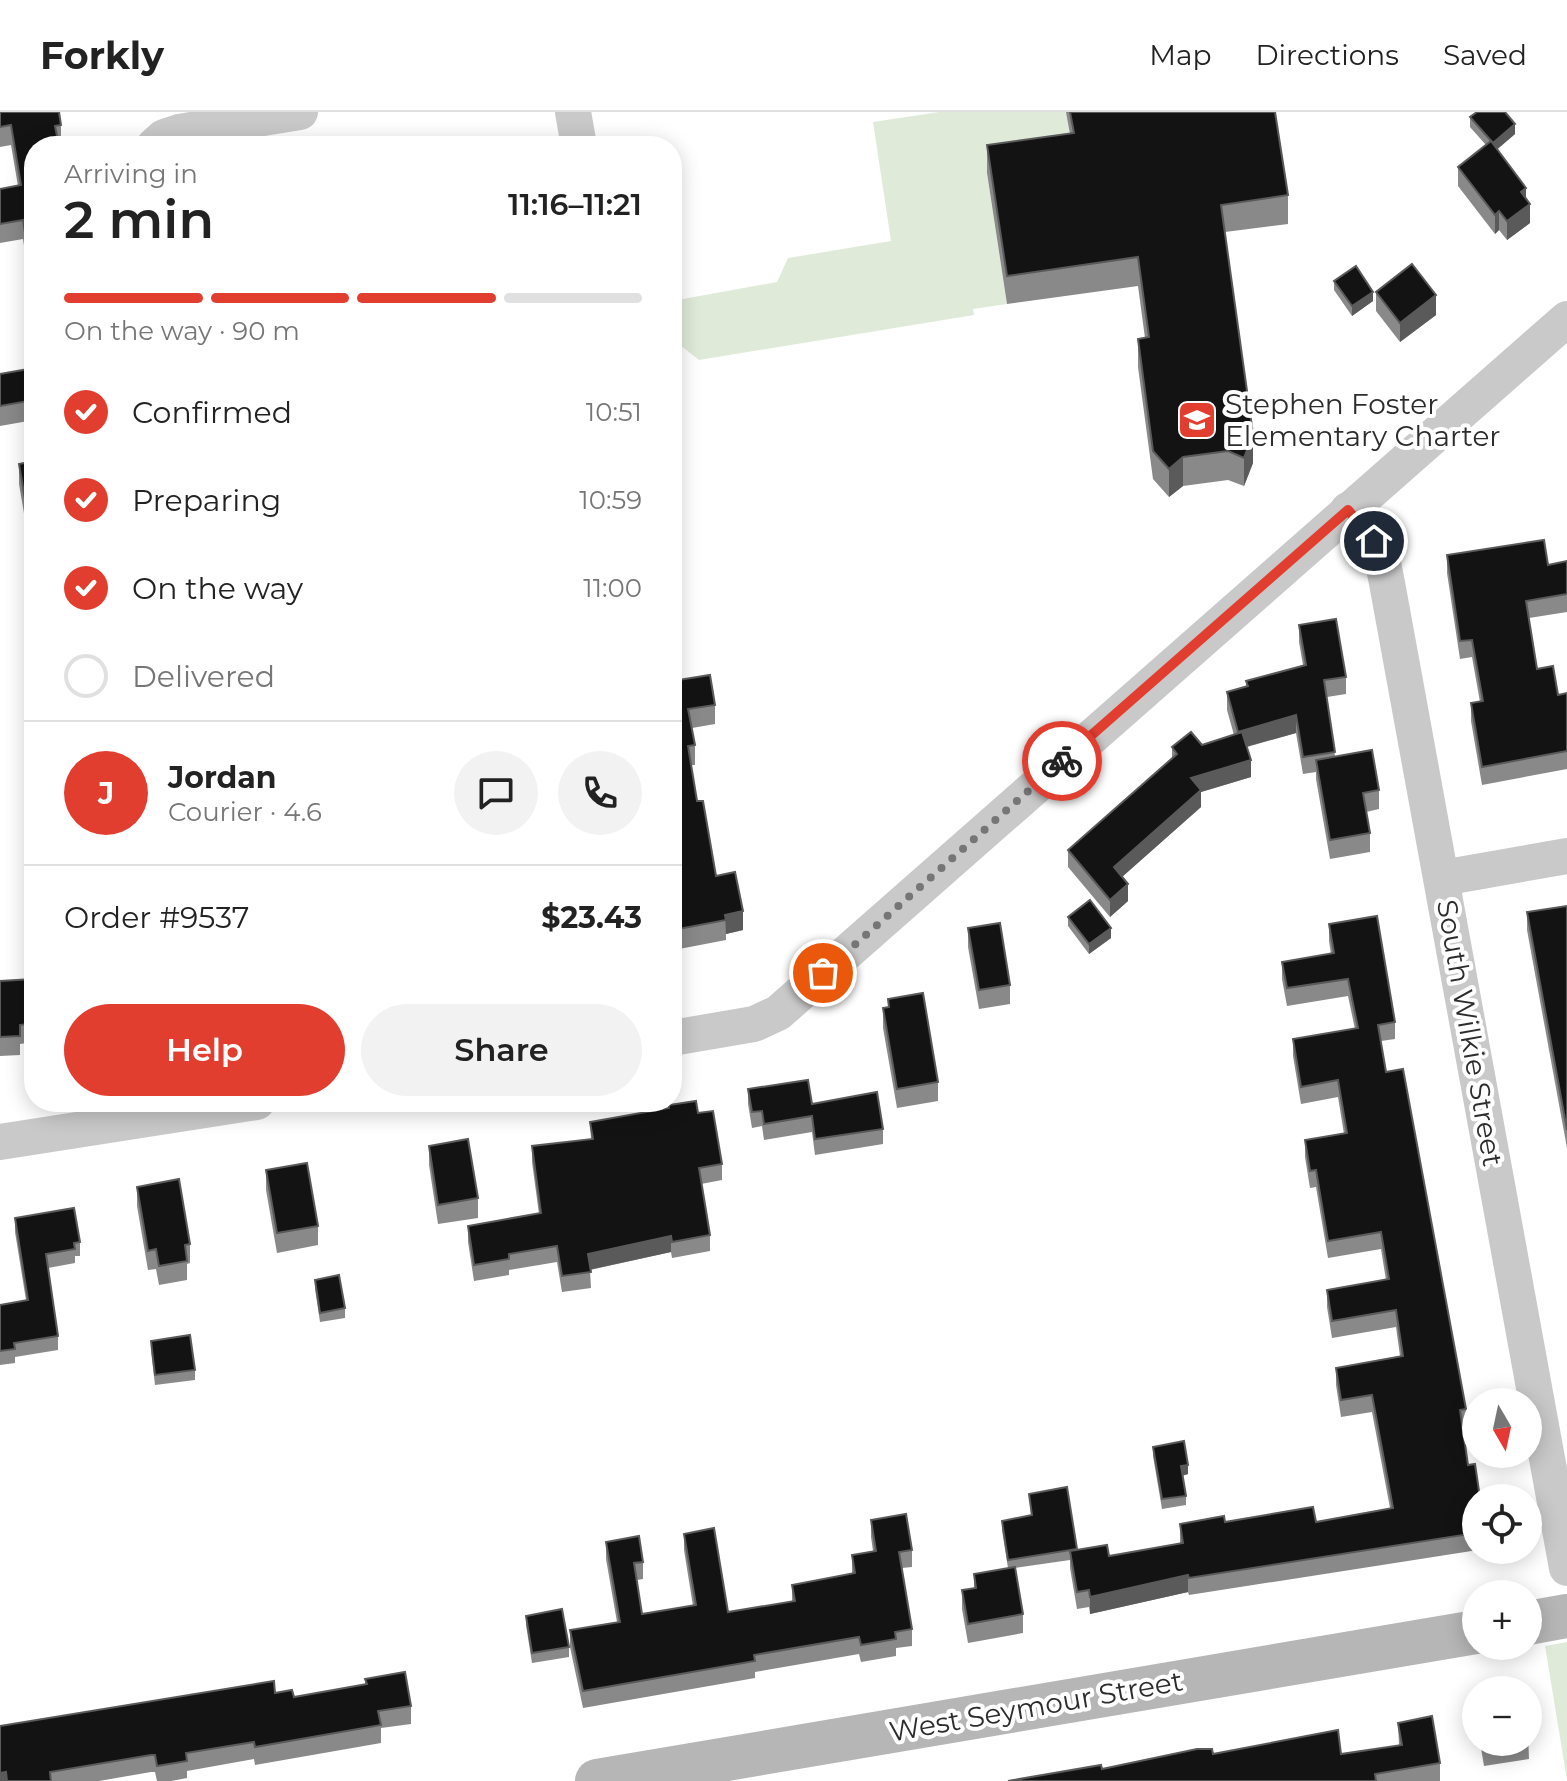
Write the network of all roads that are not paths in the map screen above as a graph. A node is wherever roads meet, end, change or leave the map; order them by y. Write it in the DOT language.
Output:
graph roads {
  1 [pos="300,112"];
  2 [pos="573,112"];
  3 [pos="167,136"];
  4 [pos="577,136"];
  5 [pos="1567,319"];
  6 [pos="1348,510"];
  7 [pos="1567,856"];
  8 [pos="1442,878"];
  9 [pos="682,1036"];
  10 [pos="193,1112"];
  11 [pos="0,1142"];
  12 [pos="1567,1568"];
  13 [pos="1567,1616"];
  14 [pos="1542,1620"];
  15 [pos="1462,1634"];
  16 [pos="597,1781"];
  1 -- 3 [label="street"];
  2 -- 4 [label="street"];
  5 -- 6 [label="street"];
  6 -- 8 [label="street, South Wilkie Street"];
  6 -- 9 [label="street"];
  7 -- 8 [label="street"];
  8 -- 12 [label="street, South Wilkie Street"];
  10 -- 11 [label="street"];
  13 -- 14 [label="street"];
  15 -- 16 [label="street, West Seymour Street"];
}
